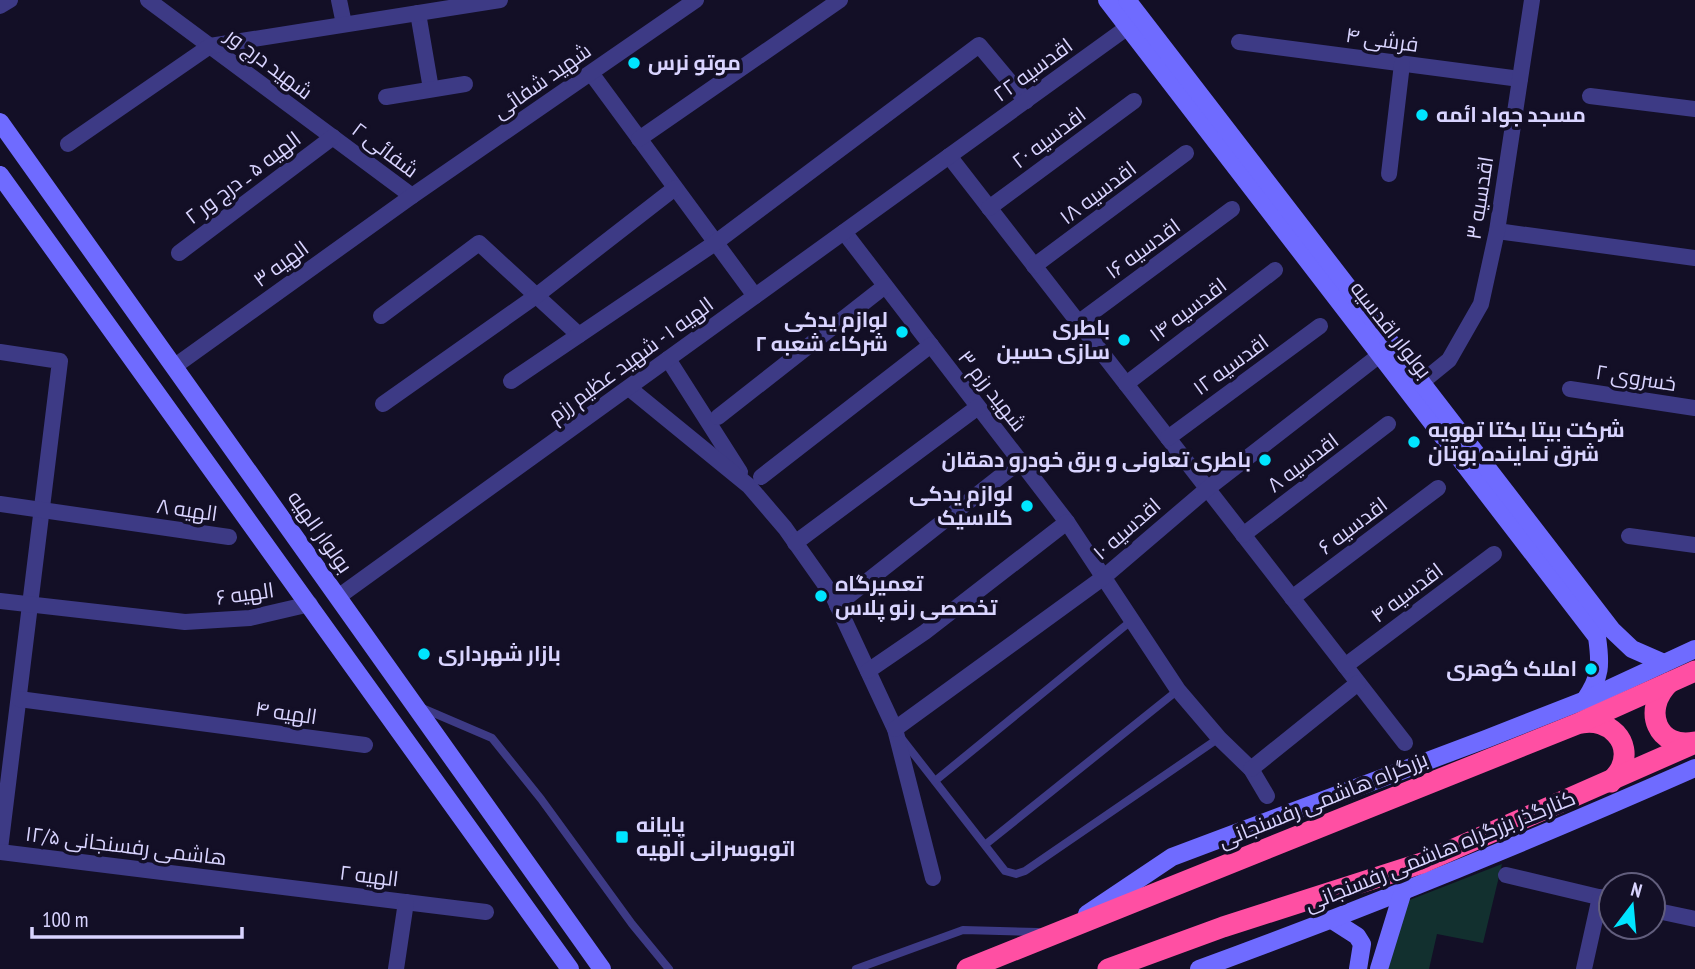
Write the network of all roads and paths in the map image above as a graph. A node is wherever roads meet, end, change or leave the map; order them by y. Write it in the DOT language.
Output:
graph roads {
  1 [pos="10,0"];
  2 [pos="148,0"];
  3 [pos="339,0"];
  4 [pos="500,0"];
  5 [pos="696,0"];
  6 [pos="841,0"];
  7 [pos="1107,0"];
  8 [pos="1127,0"];
  9 [pos="1532,0"];
  10 [pos="0,6"];
  11 [pos="418,13"];
  12 [pos="1134,23"];
  13 [pos="344,24"];
  14 [pos="1239,42"];
  15 [pos="210,46"];
  16 [pos="1402,64"];
  17 [pos="591,73"];
  18 [pos="1520,79"];
  19 [pos="464,83"];
  20 [pos="431,89"];
  21 [pos="1591,96"];
  22 [pos="386,97"];
  23 [pos="1026,101"];
  24 [pos="1134,101"];
  25 [pos="1695,109"];
  26 [pos="0,122"];
  27 [pos="333,137"];
  28 [pos="639,139"];
  29 [pos="68,144"];
  30 [pos="1186,153"];
  31 [pos="949,156"];
  32 [pos="1389,174"];
  33 [pos="0,176"];
  34 [pos="675,188"];
  35 [pos="412,196"];
  36 [pos="989,208"];
  37 [pos="1232,209"];
  38 [pos="1497,231"];
  39 [pos="844,232"];
  40 [pos="715,243"];
  41 [pos="179,253"];
  42 [pos="1695,258"];
  43 [pos="1034,266"];
  44 [pos="1275,270"];
  45 [pos="885,286"];
  46 [pos="536,296"];
  47 [pos="755,296"];
  48 [pos="381,316"];
  49 [pos="1078,323"];
  50 [pos="1320,326"];
  51 [pos="579,335"];
  52 [pos="931,345"];
  53 [pos="0,352"];
  54 [pos="1381,354"];
  55 [pos="668,359"];
  56 [pos="175,366"];
  57 [pos="511,381"];
  58 [pos="1422,382"];
  59 [pos="1126,384"];
  60 [pos="629,388"];
  61 [pos="1570,389"];
  62 [pos="383,404"];
  63 [pos="978,407"];
  64 [pos="1695,408"];
  65 [pos="718,417"];
  66 [pos="1388,424"];
  67 [pos="1168,438"];
  68 [pos="1020,461"];
  69 [pos="755,481"];
  70 [pos="1438,488"];
  71 [pos="1207,489"];
  72 [pos="0,504"];
  73 [pos="43,510"];
  74 [pos="1067,522"];
  75 [pos="1243,535"];
  76 [pos="1629,536"];
  77 [pos="229,537"];
  78 [pos="795,543"];
  79 [pos="1695,545"];
  80 [pos="1494,554"];
  81 [pos="1104,577"];
  82 [pos="338,597"];
  83 [pos="1292,598"];
  84 [pos="0,601"];
  85 [pos="310,604"];
  86 [pos="31,605"];
  87 [pos="837,605"];
  88 [pos="1131,621"];
  89 [pos="1695,649"];
  90 [pos="1345,666"];
  91 [pos="868,671"];
  92 [pos="1695,671"];
  93 [pos="1667,673"];
  94 [pos="1358,683"];
  95 [pos="1178,690"];
  96 [pos="19,699"];
  97 [pos="1585,699"];
  98 [pos="416,706"];
  99 [pos="1577,724"];
  100 [pos="895,729"];
  101 [pos="1219,738"];
  102 [pos="1695,742"];
  103 [pos="1405,743"];
  104 [pos="365,745"];
  105 [pos="1695,768"];
  106 [pos="1251,769"];
  107 [pos="935,781"];
  108 [pos="1611,782"];
  109 [pos="1267,796"];
  110 [pos="986,844"];
  111 [pos="0,850"];
  112 [pos="1506,876"];
  113 [pos="933,878"];
  114 [pos="246,882"];
  115 [pos="1403,891"];
  116 [pos="1597,897"];
  117 [pos="406,902"];
  118 [pos="486,912"];
  119 [pos="1667,913"];
  120 [pos="1695,919"];
  121 [pos="1332,920"];
  122 [pos="1597,926"];
  123 [pos="1223,927"];
  124 [pos="1059,933"];
  125 [pos="1359,963"];
  126 [pos="1380,966"];
  127 [pos="396,969"];
  128 [pos="570,969"];
  129 [pos="602,969"];
  130 [pos="670,969"];
  131 [pos="856,969"];
  132 [pos="967,969"];
  133 [pos="1108,969"];
  134 [pos="1137,969"];
  135 [pos="1199,969"];
  136 [pos="1584,969"];
  1 -- 10 [label="street"];
  2 -- 15 [label="street, شهید درج ور"];
  3 -- 13 [label="street"];
  4 -- 11 [label="street"];
  5 -- 17 [label="street, شهید شفائی"];
  6 -- 28 [label="street"];
  7 -- 12 [label="main road, بولوار اقدسیه"];
  8 -- 12 [label="main road, بولوار اقدسیه"];
  9 -- 18 [label="street, اقدسیه ۳"];
  11 -- 13 [label="street"];
  11 -- 20 [label="street"];
  12 -- 23 [label="street, اقدسیه ۲۲"];
  12 -- 54 [label="main road, بولوار اقدسیه"];
  12 -- 58 [label="main road, بولوار اقدسیه"];
  13 -- 15 [label="street"];
  14 -- 16 [label="street, فرشی ۴"];
  15 -- 27 [label="street, شهید درج ور"];
  15 -- 29 [label="street"];
  16 -- 18 [label="street, فرشی ۴"];
  16 -- 32 [label="street"];
  17 -- 28 [label="street"];
  17 -- 35 [label="street, شهید شفائی"];
  18 -- 38 [label="street, اقدسیه ۳"];
  19 -- 20 [label="street"];
  20 -- 22 [label="street"];
  21 -- 25 [label="street"];
  23 -- 31 [label="street, اقدسیه ۲۲"];
  23 -- 40 [label="street"];
  24 -- 36 [label="street, اقدسیه ۲۰"];
  26 -- 56 [label="main road, بولوار الهیه"];
  27 -- 35 [label="street, شفائی ۲"];
  27 -- 41 [label="street, الهیه ۵ ـ درج ور ۲"];
  28 -- 34 [label="street"];
  30 -- 43 [label="street, اقدسیه ۱۸"];
  31 -- 36 [label="street"];
  31 -- 39 [label="street, الهیه ۱ - شهید عظیم رزم"];
  33 -- 85 [label="main road"];
  34 -- 40 [label="street"];
  34 -- 46 [label="street"];
  35 -- 56 [label="street, الهیه ۳"];
  36 -- 43 [label="street"];
  37 -- 49 [label="street, اقدسیه ۱۶"];
  38 -- 42 [label="street"];
  38 -- 58 [label="street, اقدسیه ۳"];
  39 -- 45 [label="street, شهید رزم ۳"];
  39 -- 47 [label="street, الهیه ۱ - شهید عظیم رزم"];
  40 -- 47 [label="street"];
  40 -- 51 [label="street"];
  43 -- 49 [label="street"];
  44 -- 59 [label="street, اقدسیه ۱۴"];
  45 -- 52 [label="street, شهید رزم ۳"];
  45 -- 65 [label="street"];
  46 -- 48 [label="street"];
  46 -- 51 [label="street"];
  46 -- 62 [label="street"];
  47 -- 55 [label="street, الهیه ۱ - شهید عظیم رزم"];
  49 -- 59 [label="street"];
  50 -- 67 [label="street, اقدسیه ۱۲"];
  51 -- 57 [label="street"];
  52 -- 63 [label="street, شهید رزم ۳"];
  52 -- 69 [label="street"];
  53 -- 73 [label="street"];
  54 -- 71 [label="street, اقدسیه ۱۰"];
  54 -- 97 [label="main road, بولوار اقدسیه"];
  55 -- 60 [label="street, الهیه ۱ - شهید عظیم رزم"];
  55 -- 69 [label="street"];
  56 -- 82 [label="main road, بولوار الهیه"];
  58 -- 93 [label="main road, بولوار اقدسیه"];
  59 -- 67 [label="street"];
  60 -- 69 [label="street"];
  60 -- 82 [label="street, الهیه ۱ - شهید عظیم رزم"];
  61 -- 64 [label="street, خسروی ۲"];
  63 -- 68 [label="street, شهید رزم ۳"];
  63 -- 78 [label="street"];
  66 -- 75 [label="street, اقدسیه ۸"];
  67 -- 71 [label="street"];
  68 -- 74 [label="street, شهید رزم ۳"];
  68 -- 87 [label="street"];
  69 -- 78 [label="street"];
  70 -- 83 [label="street, اقدسیه ۶"];
  71 -- 75 [label="street"];
  71 -- 81 [label="street, اقدسیه ۱۰"];
  72 -- 73 [label="street, الهیه ۸"];
  73 -- 77 [label="street, الهیه ۸"];
  73 -- 86 [label="street"];
  74 -- 81 [label="street, شهید رزم ۳"];
  74 -- 91 [label="street"];
  75 -- 83 [label="street"];
  76 -- 79 [label="street"];
  78 -- 87 [label="street"];
  80 -- 90 [label="street, اقدسیه ۴"];
  81 -- 88 [label="street, شهید رزم ۳"];
  81 -- 100 [label="street, اقدسیه ۱۰"];
  82 -- 98 [label="main road, بولوار الهیه"];
  83 -- 90 [label="street"];
  84 -- 86 [label="street, الهیه ۶"];
  85 -- 86 [label="street, الهیه ۶"];
  85 -- 128 [label="main road"];
  86 -- 96 [label="street"];
  87 -- 91 [label="street"];
  88 -- 95 [label="street, شهید رزم ۳"];
  88 -- 107 [label="lane"];
  89 -- 93 [label="main road"];
  90 -- 94 [label="street"];
  91 -- 100 [label="street"];
  92 -- 93 [label="highway, بزرگراه هاشمی رفسنجانی"];
  93 -- 97 [label="main road"];
  93 -- 99 [label="highway, بزرگراه هاشمی رفسنجانی"];
  93 -- 102 [label="highway"];
  94 -- 103 [label="street"];
  94 -- 106 [label="street"];
  95 -- 101 [label="street, شهید رزم ۳"];
  95 -- 110 [label="lane"];
  96 -- 104 [label="street, الهیه ۴"];
  96 -- 111 [label="street"];
  97 -- 124 [label="main road"];
  98 -- 129 [label="main road, بولوار الهیه"];
  98 -- 130 [label="lane"];
  99 -- 108 [label="highway"];
  99 -- 124 [label="highway, بزرگراه هاشمی رفسنجانی"];
  100 -- 107 [label="lane"];
  100 -- 113 [label="street"];
  101 -- 106 [label="street, شهید رزم ۳"];
  101 -- 110 [label="lane"];
  102 -- 108 [label="highway"];
  105 -- 115 [label="main road, کنارگذر بزرگراه هاشمی رفسنجانی"];
  106 -- 109 [label="street, شهید رزم ۳"];
  107 -- 110 [label="lane"];
  108 -- 123 [label="highway"];
  111 -- 114 [label="street, هاشمی رفسنجانی ۱۲/۵"];
  112 -- 116 [label="street"];
  114 -- 117 [label="street, الهیه ۲"];
  115 -- 121 [label="main road, کنارگذر بزرگراه هاشمی رفسنجانی"];
  115 -- 126 [label="main road"];
  117 -- 118 [label="street, الهیه ۲"];
  117 -- 127 [label="street"];
  119 -- 120 [label="street"];
  121 -- 125 [label="main road"];
  121 -- 135 [label="main road, کنارگذر بزرگراه هاشمی رفسنجانی"];
  122 -- 136 [label="street"];
  123 -- 133 [label="highway"];
  123 -- 134 [label="highway"];
  124 -- 131 [label="lane"];
  124 -- 132 [label="highway, بزرگراه هاشمی رفسنجانی"];
  125 -- 126 [label="main road"];
}
